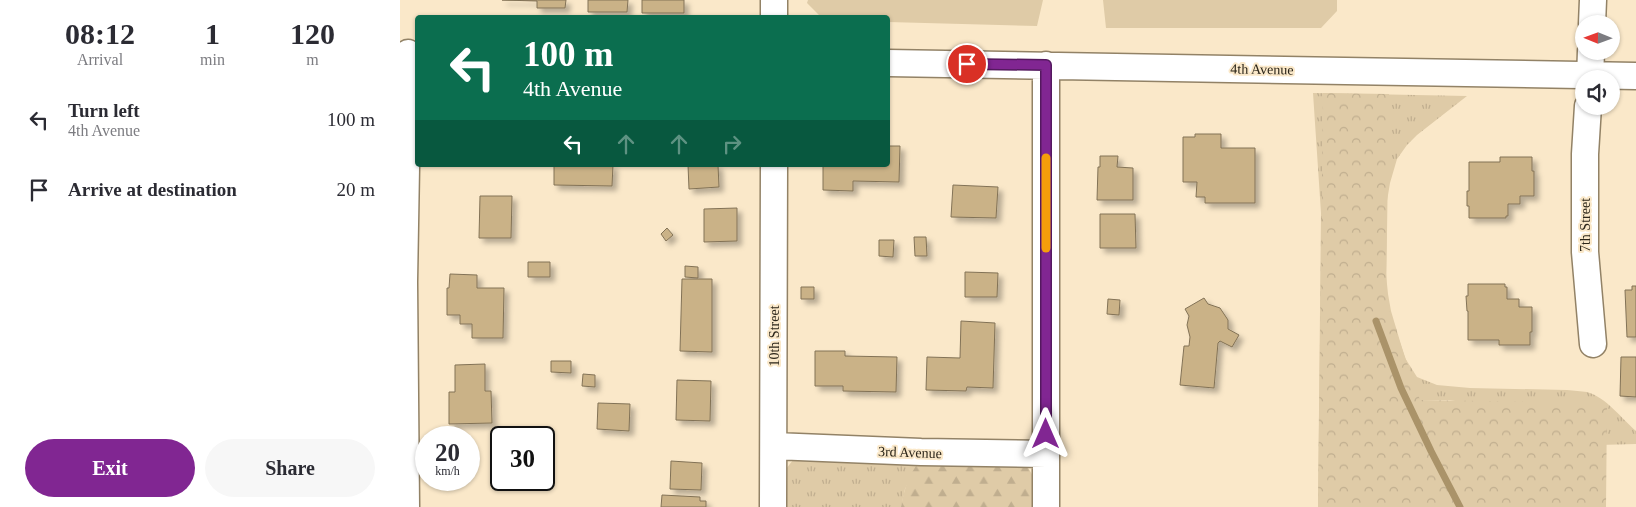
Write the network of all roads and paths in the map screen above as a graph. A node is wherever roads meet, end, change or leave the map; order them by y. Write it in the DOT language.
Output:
graph roads {
  1 [pos="774,0"];
  2 [pos="1593,0"];
  3 [pos="774,15"];
  4 [pos="1592,15"];
  5 [pos="408,53"];
  6 [pos="890,63"];
  7 [pos="1046,65"];
  8 [pos="1590,68"];
  9 [pos="1636,76"];
  10 [pos="1588,115"];
  11 [pos="774,167"];
  12 [pos="1593,344"];
  13 [pos="774,446"];
  14 [pos="1046,454"];
  15 [pos="406,507"];
  16 [pos="773,507"];
  17 [pos="1046,507"];
  1 -- 3 [label="street"];
  2 -- 4 [label="street"];
  5 -- 15 [label="street"];
  6 -- 7 [label="street, 4th Avenue"];
  7 -- 8 [label="street, 4th Avenue"];
  7 -- 14 [label="street"];
  8 -- 9 [label="street, 4th Avenue"];
  10 -- 12 [label="street, 7th Street"];
  11 -- 13 [label="street, 10th Street"];
  13 -- 14 [label="street, 3rd Avenue"];
  13 -- 16 [label="street, 10th Street"];
  14 -- 17 [label="street"];
}
